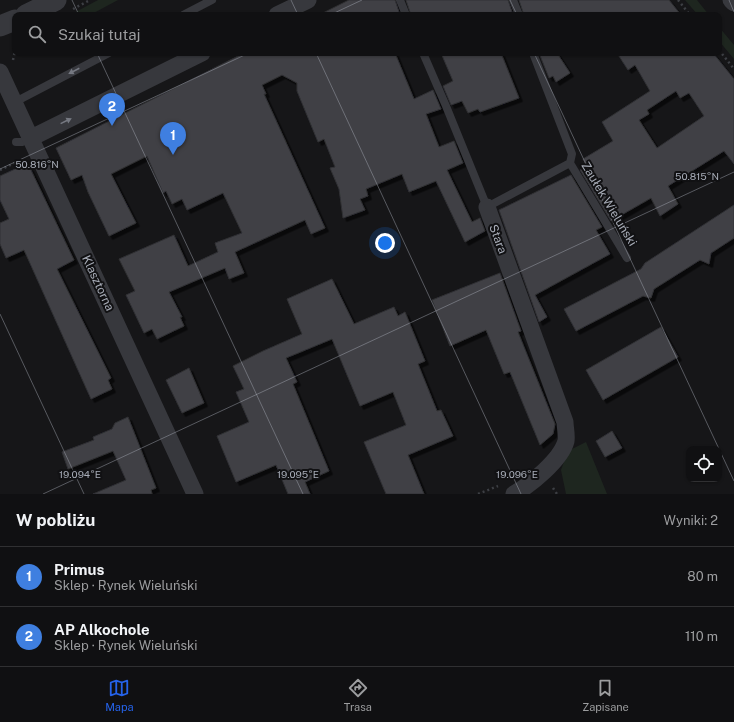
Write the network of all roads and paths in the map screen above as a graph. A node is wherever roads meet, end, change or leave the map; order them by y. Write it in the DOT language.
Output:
graph roads {
  1 [pos="90,0"];
  2 [pos="212,0"];
  3 [pos="308,0"];
  4 [pos="400,0"];
  5 [pos="513,0"];
  6 [pos="678,0"];
  7 [pos="731,0"];
  8 [pos="734,3"];
  9 [pos="63,6"];
  10 [pos="38,12"];
  11 [pos="189,12"];
  12 [pos="283,12"];
  13 [pos="405,12"];
  14 [pos="518,12"];
  15 [pos="688,12"];
  16 [pos="12,21"];
  17 [pos="0,26"];
  18 [pos="722,54"];
  19 [pos="103,56"];
  20 [pos="196,56"];
  21 [pos="424,56"];
  22 [pos="534,56"];
  23 [pos="734,69"];
  24 [pos="0,72"];
  25 [pos="15,102"];
  26 [pos="23,140"];
  27 [pos="25,160"];
  28 [pos="570,163"];
  29 [pos="0,170"];
  30 [pos="486,207"];
  31 [pos="627,258"];
  32 [pos="195,494"];
  33 [pos="514,494"];
  1 -- 9 [label="path"];
  2 -- 11 [label="lane"];
  3 -- 12 [label="street"];
  4 -- 13 [label="lane"];
  5 -- 14 [label="lane"];
  6 -- 15 [label="path"];
  7 -- 8 [label="street"];
  9 -- 10 [label="street"];
  16 -- 17 [label="street"];
  18 -- 23 [label="path"];
  19 -- 25 [label="lane, one-way"];
  26 -- 20 [label="street, one-way"];
  21 -- 30 [label="lane, Stara"];
  22 -- 28 [label="lane, Zaułek Wieluński"];
  24 -- 25 [label="street, Klasztorna"];
  25 -- 26 [label="street, Klasztorna"];
  26 -- 32 [label="street, Klasztorna"];
  27 -- 29 [label="path"];
  28 -- 30 [label="lane, Zaułek Wieluński"];
  28 -- 31 [label="lane, Zaułek Wieluński"];
  30 -- 33 [label="street, Stara"];
}
